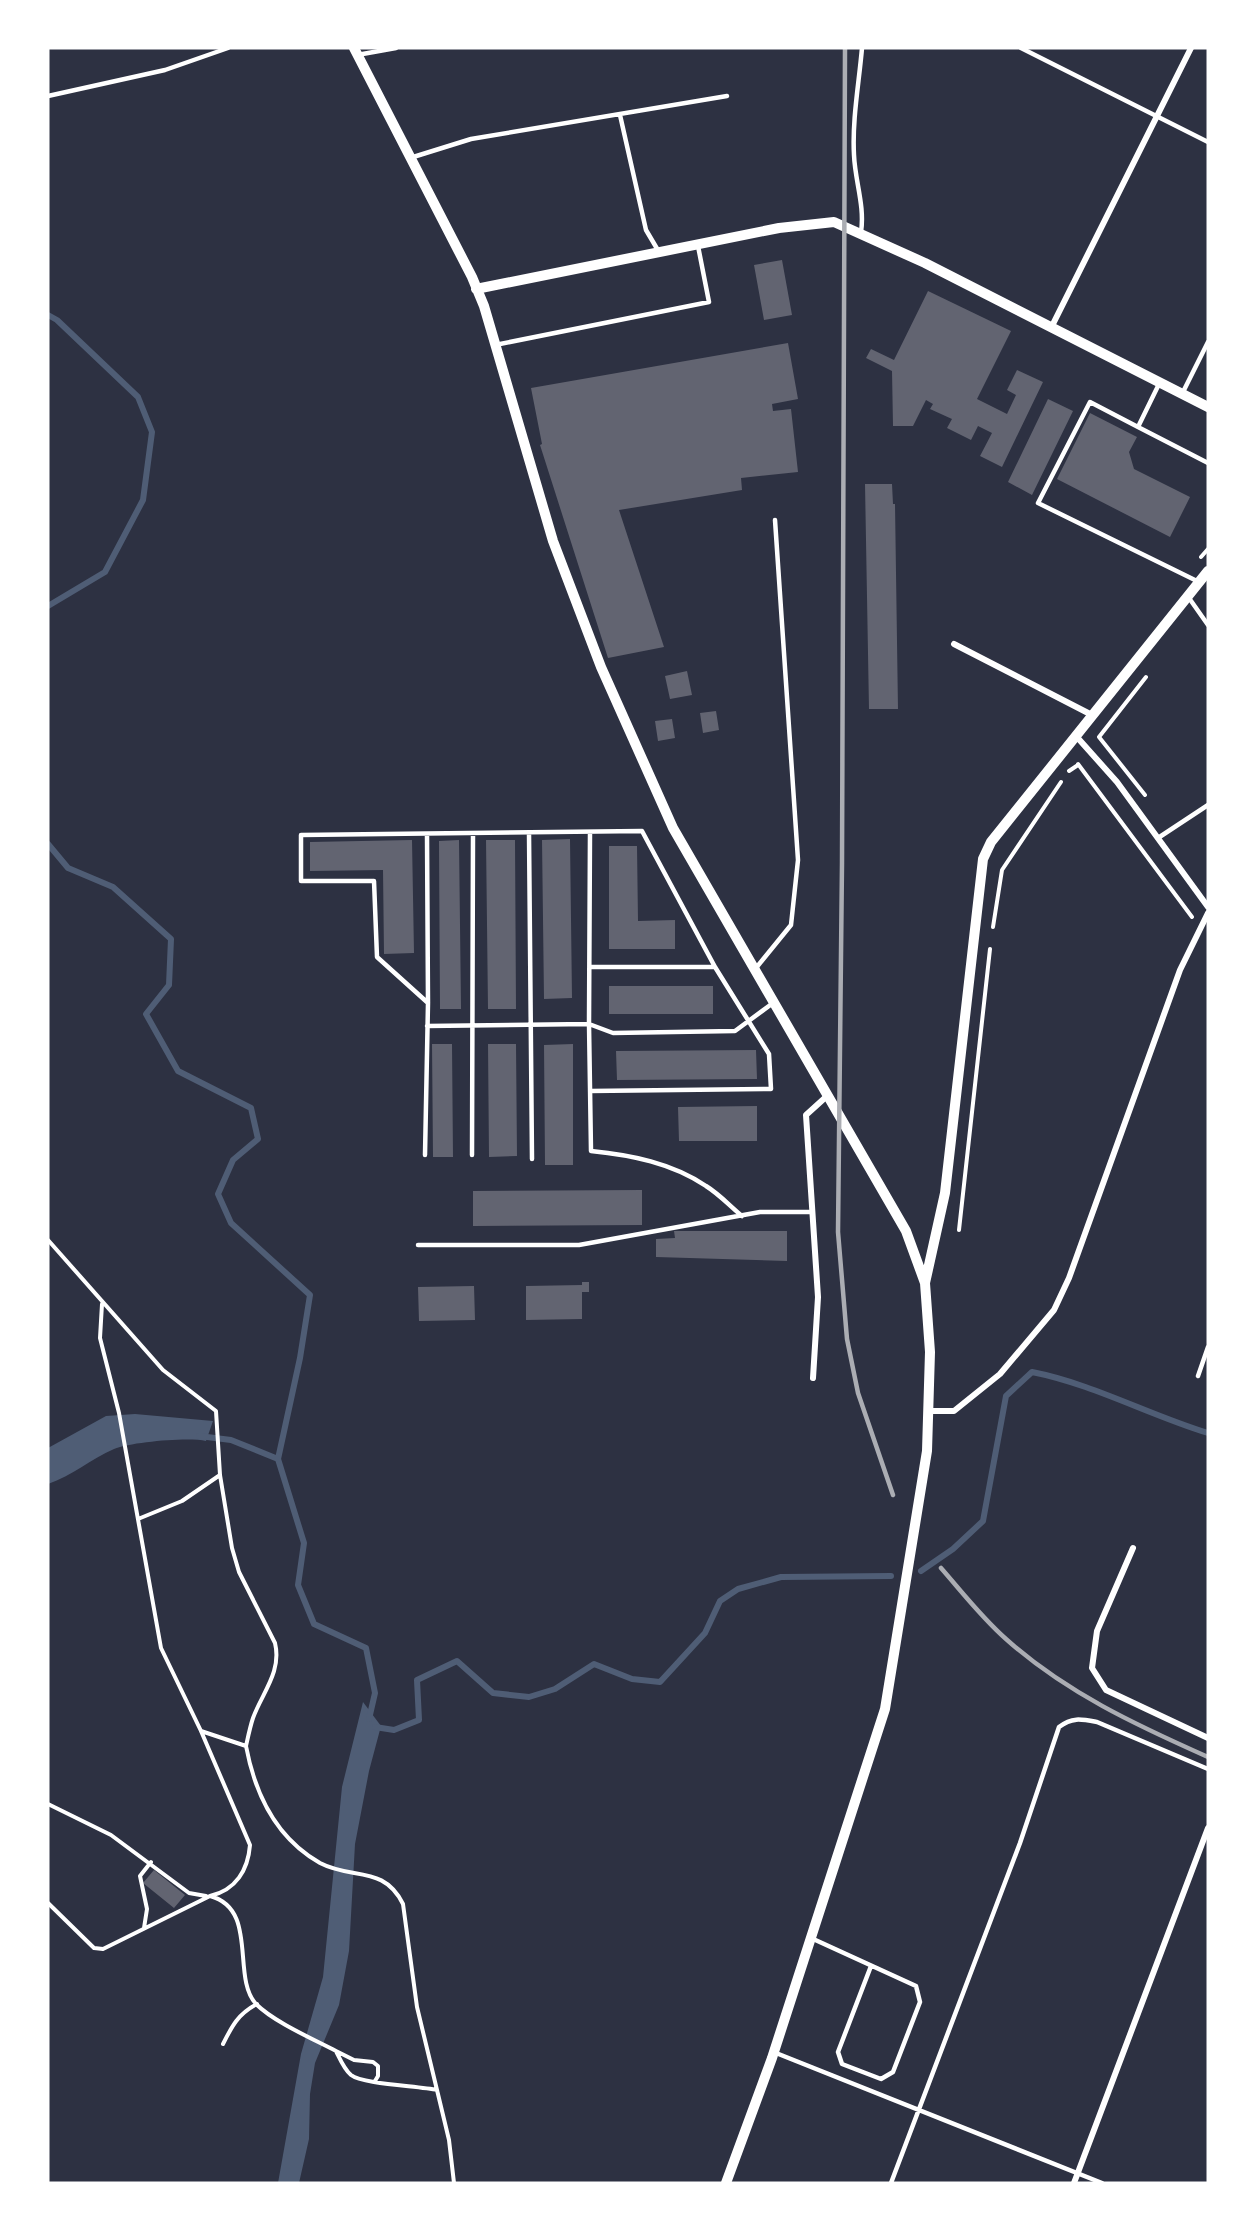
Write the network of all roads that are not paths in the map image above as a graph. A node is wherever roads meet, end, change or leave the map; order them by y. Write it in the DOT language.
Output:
graph roads {
  1 [pos="228,48"];
  2 [pos="396,48"];
  3 [pos="862,48"];
  4 [pos="1021,48"];
  5 [pos="1191,48"];
  6 [pos="356,51"];
  7 [pos="48,96"];
  8 [pos="727,96"];
  9 [pos="620,115"];
  10 [pos="1157,116"];
  11 [pos="1208,142"];
  12 [pos="410,158"];
  13 [pos="861,232"];
  14 [pos="698,244"];
  15 [pos="659,252"];
  16 [pos="476,289"];
  17 [pos="1051,329"];
  18 [pos="1208,342"];
  19 [pos="495,345"];
  20 [pos="1160,383"];
  21 [pos="1182,394"];
  22 [pos="1208,407"];
  23 [pos="1138,427"];
  24 [pos="1208,463"];
  25 [pos="776,520"];
  26 [pos="1208,571"];
  27 [pos="1199,582"];
  28 [pos="1187,596"];
  29 [pos="1208,625"];
  30 [pos="954,644"];
  31 [pos="1092,715"];
  32 [pos="1076,736"];
  33 [pos="1208,805"];
  34 [pos="590,832"];
  35 [pos="473,833"];
  36 [pos="529,833"];
  37 [pos="427,834"];
  38 [pos="1158,838"];
  39 [pos="1208,907"];
  40 [pos="1208,913"];
  41 [pos="590,966"];
  42 [pos="715,966"];
  43 [pos="755,970"];
  44 [pos="773,1003"];
  45 [pos="428,1004"];
  46 [pos="747,1021"];
  47 [pos="589,1024"];
  48 [pos="473,1025"];
  49 [pos="531,1025"];
  50 [pos="427,1026"];
  51 [pos="590,1091"];
  52 [pos="827,1096"];
  53 [pos="425,1155"];
  54 [pos="472,1155"];
  55 [pos="532,1159"];
  56 [pos="811,1212"];
  57 [pos="742,1216"];
  58 [pos="418,1245"];
  59 [pos="925,1283"];
  60 [pos="1208,1347"];
  61 [pos="1198,1376"];
  62 [pos="813,1378"];
  63 [pos="929,1411"];
  64 [pos="1133,1548"];
  65 [pos="1208,1738"];
  66 [pos="1208,1769"];
  67 [pos="1208,1828"];
  68 [pos="812,1938"];
  69 [pos="871,1966"];
  70 [pos="774,2052"];
  71 [pos="918,2111"];
  72 [pos="1078,2174"];
  73 [pos="726,2183"];
  74 [pos="891,2183"];
  75 [pos="1074,2183"];
  76 [pos="1102,2183"];
  1 -- 7 [label="lane"];
  2 -- 6 [label="lane"];
  3 -- 13 [label="lane"];
  4 -- 10 [label="lane"];
  5 -- 10 [label="street"];
  6 -- 12 [label="street"];
  8 -- 9 [label="lane"];
  9 -- 12 [label="lane"];
  9 -- 15 [label="lane"];
  10 -- 11 [label="lane"];
  10 -- 17 [label="street"];
  12 -- 16 [label="street"];
  13 -- 14 [label="street"];
  13 -- 17 [label="street"];
  14 -- 15 [label="street"];
  14 -- 19 [label="lane"];
  15 -- 16 [label="street"];
  16 -- 19 [label="street"];
  17 -- 20 [label="street"];
  18 -- 21 [label="lane"];
  19 -- 43 [label="street"];
  20 -- 21 [label="street"];
  20 -- 23 [label="lane"];
  21 -- 22 [label="street"];
  23 -- 24 [label="lane"];
  23 -- 27 [label="lane"];
  25 -- 43 [label="lane"];
  26 -- 27 [label="street"];
  27 -- 28 [label="street"];
  28 -- 29 [label="lane"];
  28 -- 31 [label="street"];
  30 -- 31 [label="street"];
  31 -- 32 [label="street"];
  32 -- 38 [label="street"];
  32 -- 59 [label="street"];
  33 -- 38 [label="lane"];
  34 -- 36 [label="lane"];
  34 -- 41 [label="lane"];
  34 -- 42 [label="lane"];
  35 -- 36 [label="lane"];
  35 -- 37 [label="lane"];
  35 -- 48 [label="lane"];
  36 -- 49 [label="lane"];
  37 -- 45 [label="lane"];
  37 -- 45 [label="lane"];
  38 -- 39 [label="street"];
  40 -- 63 [label="street"];
  41 -- 42 [label="lane"];
  41 -- 47 [label="lane"];
  42 -- 46 [label="lane"];
  43 -- 44 [label="street"];
  44 -- 46 [label="lane"];
  44 -- 52 [label="street"];
  45 -- 50 [label="lane"];
  46 -- 47 [label="lane"];
  46 -- 51 [label="lane"];
  47 -- 49 [label="lane"];
  47 -- 51 [label="lane"];
  48 -- 49 [label="lane"];
  48 -- 50 [label="lane"];
  48 -- 54 [label="lane"];
  49 -- 55 [label="lane"];
  50 -- 53 [label="lane"];
  51 -- 57 [label="lane"];
  52 -- 56 [label="street"];
  52 -- 59 [label="street"];
  56 -- 57 [label="lane"];
  56 -- 62 [label="street"];
  57 -- 58 [label="lane"];
  59 -- 63 [label="street"];
  60 -- 61 [label="lane"];
  63 -- 68 [label="street"];
  64 -- 65 [label="street"];
  66 -- 71 [label="lane"];
  67 -- 72 [label="street"];
  68 -- 69 [label="lane"];
  68 -- 70 [label="street"];
  69 -- 69 [label="lane"];
  70 -- 71 [label="lane"];
  70 -- 73 [label="street"];
  71 -- 72 [label="lane"];
  71 -- 74 [label="lane"];
  72 -- 75 [label="street"];
  72 -- 76 [label="lane"];
}
